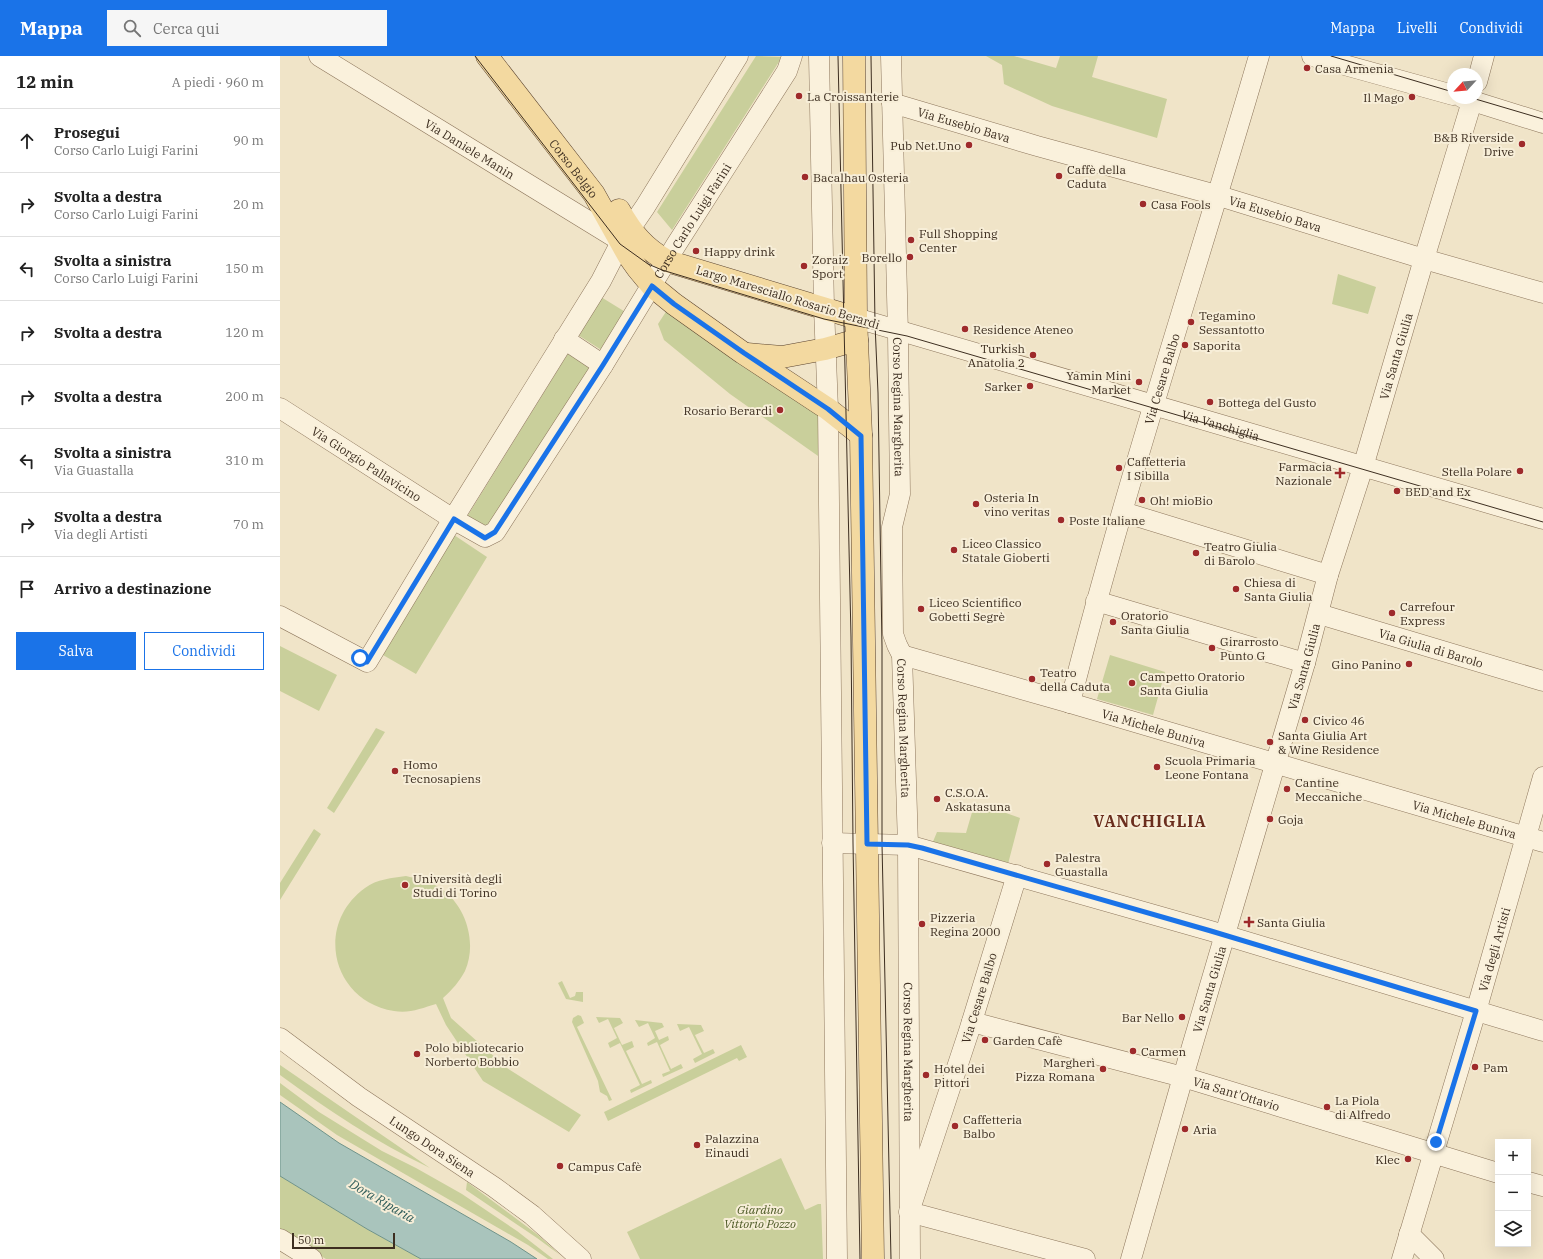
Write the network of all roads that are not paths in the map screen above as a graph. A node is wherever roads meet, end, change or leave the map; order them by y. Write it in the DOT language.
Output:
graph roads {
  1 [pos="487,56"];
  2 [pos="506,56"];
  3 [pos="738,56"];
  4 [pos="819,56"];
  5 [pos="854,56"];
  6 [pos="892,56"];
  7 [pos="1259,56"];
  8 [pos="1312,56"];
  9 [pos="1484,56"];
  10 [pos="329,58"];
  11 [pos="790,63"];
  12 [pos="1480,68"];
  13 [pos="819,76"];
  14 [pos="1447,93"];
  15 [pos="1483,100"];
  16 [pos="892,103"];
  17 [pos="1468,104"];
  18 [pos="1543,123"];
  19 [pos="1216,195"];
  20 [pos="625,235"];
  21 [pos="1424,259"];
  22 [pos="667,261"];
  23 [pos="652,286"];
  24 [pos="1543,293"];
  25 [pos="824,308"];
  26 [pos="856,318"];
  27 [pos="898,330"];
  28 [pos="564,339"];
  29 [pos="857,340"];
  30 [pos="825,349"];
  31 [pos="744,353"];
  32 [pos="603,365"];
  33 [pos="1153,405"];
  34 [pos="280,408"];
  35 [pos="828,409"];
  36 [pos="861,436"];
  37 [pos="1363,467"];
  38 [pos="1123,512"];
  39 [pos="454,519"];
  40 [pos="1543,519"];
  41 [pos="1328,575"];
  42 [pos="1096,601"];
  43 [pos="1319,614"];
  44 [pos="280,616"];
  45 [pos="902,655"];
  46 [pos="1305,662"];
  47 [pos="1543,681"];
  48 [pos="1070,703"];
  49 [pos="1275,764"];
  50 [pos="1543,777"];
  51 [pos="1534,839"];
  52 [pos="832,844"];
  53 [pos="867,844"];
  54 [pos="908,845"];
  55 [pos="1017,875"];
  56 [pos="1225,935"];
  57 [pos="1476,1011"];
  58 [pos="972,1022"];
  59 [pos="1543,1031"];
  60 [pos="280,1038"];
  61 [pos="1183,1077"];
  62 [pos="1432,1154"];
  63 [pos="1495,1172"];
  64 [pos="1531,1183"];
  65 [pos="1543,1186"];
  66 [pos="909,1212"];
  67 [pos="1409,1234"];
  68 [pos="280,1239"];
  69 [pos="312,1259"];
  70 [pos="581,1259"];
  71 [pos="837,1259"];
  72 [pos="873,1259"];
  73 [pos="910,1259"];
  74 [pos="1085,1259"];
  75 [pos="1131,1259"];
  76 [pos="1402,1259"];
  77 [pos="1434,1259"];
  1 -- 20 [label="main road, Corso Belgio"];
  2 -- 20 [label="main road, Corso Belgio"];
  3 -- 20 [label="street"];
  4 -- 13 [label="street"];
  5 -- 26 [label="main road"];
  6 -- 16 [label="street, Corso Regina Margherita"];
  7 -- 19 [label="street, Via Cesare Balbo"];
  8 -- 14 [label="street"];
  9 -- 12 [label="street, Via Santa Giulia"];
  10 -- 20 [label="street, Via Daniele Manin"];
  11 -- 13 [label="street, Corso Carlo Luigi Farini"];
  11 -- 22 [label="street, Corso Carlo Luigi Farini"];
  13 -- 25 [label="street"];
  15 -- 18 [label="street"];
  16 -- 19 [label="street, Via Eusebio Bava"];
  16 -- 27 [label="street, Corso Regina Margherita"];
  17 -- 21 [label="street, Via Santa Giulia"];
  19 -- 21 [label="street, Via Eusebio Bava"];
  19 -- 33 [label="street, Via Cesare Balbo"];
  20 -- 22 [label="main road, Corso Belgio"];
  20 -- 23 [label="main road, Corso Belgio"];
  20 -- 28 [label="street"];
  21 -- 24 [label="street, Via Eusebio Bava"];
  21 -- 37 [label="street, Via Santa Giulia"];
  22 -- 23 [label="street, Corso Carlo Luigi Farini"];
  22 -- 25 [label="main road, Largo Maresciallo Rosario Berardi"];
  23 -- 31 [label="main road, Largo Maresciallo Rosario Berardi"];
  23 -- 32 [label="street, Corso Carlo Luigi Farini"];
  25 -- 26 [label="main road, Largo Maresciallo Rosario Berardi"];
  25 -- 30 [label="street"];
  26 -- 27 [label="street, Largo Maresciallo Rosario Berardi"];
  26 -- 29 [label="main road"];
  27 -- 29 [label="street, Largo Maresciallo Rosario Berardi"];
  27 -- 33 [label="street, Via Vanchiglia"];
  27 -- 45 [label="street, Corso Regina Margherita"];
  28 -- 32 [label="street"];
  28 -- 39 [label="street"];
  29 -- 30 [label="main road, Largo Maresciallo Rosario Berardi"];
  29 -- 36 [label="main road"];
  30 -- 31 [label="main road, Largo Maresciallo Rosario Berardi"];
  30 -- 35 [label="street"];
  31 -- 35 [label="main road, Largo Maresciallo Rosario Berardi"];
  32 -- 39 [label="street, Corso Carlo Luigi Farini"];
  33 -- 37 [label="street, Via Vanchiglia"];
  33 -- 38 [label="street, Via Cesare Balbo"];
  34 -- 39 [label="street, Via Giorgio Pallavicino"];
  35 -- 36 [label="main road, Largo Maresciallo Rosario Berardi"];
  35 -- 52 [label="street"];
  36 -- 53 [label="main road"];
  37 -- 40 [label="street, Via Vanchiglia"];
  37 -- 41 [label="street, Via Santa Giulia"];
  38 -- 41 [label="street"];
  38 -- 42 [label="street, Via Cesare Balbo"];
  39 -- 44 [label="street"];
  41 -- 43 [label="street, Via Santa Giulia"];
  42 -- 46 [label="street"];
  42 -- 48 [label="street, Via Cesare Balbo"];
  43 -- 46 [label="street, Via Santa Giulia"];
  43 -- 47 [label="street, Via Giulia di Barolo"];
  45 -- 48 [label="street, Via Michele Buniva"];
  45 -- 54 [label="street, Corso Regina Margherita"];
  46 -- 49 [label="street, Via Santa Giulia"];
  48 -- 49 [label="street, Via Michele Buniva"];
  49 -- 51 [label="street, Via Michele Buniva"];
  49 -- 56 [label="street, Via Santa Giulia"];
  50 -- 51 [label="street, Via degli Artisti"];
  51 -- 57 [label="street, Via degli Artisti"];
  52 -- 53 [label="street"];
  52 -- 71 [label="street"];
  53 -- 54 [label="street"];
  53 -- 72 [label="main road"];
  54 -- 55 [label="street"];
  54 -- 66 [label="street, Corso Regina Margherita"];
  55 -- 56 [label="street"];
  55 -- 58 [label="street, Via Cesare Balbo"];
  56 -- 57 [label="street"];
  56 -- 61 [label="street, Via Santa Giulia"];
  57 -- 59 [label="street"];
  57 -- 62 [label="street, Via degli Artisti"];
  58 -- 61 [label="street, Via Sant'Ottavio"];
  58 -- 66 [label="street, Via Cesare Balbo"];
  60 -- 70 [label="street, Lungo Dora Siena"];
  61 -- 62 [label="street, Via Sant'Ottavio"];
  61 -- 75 [label="street, Via Santa Giulia"];
  62 -- 63 [label="street, Via Sant'Ottavio"];
  62 -- 67 [label="street, Via degli Artisti"];
  64 -- 65 [label="street"];
  66 -- 73 [label="street, Corso Regina Margherita"];
  66 -- 74 [label="street"];
  67 -- 76 [label="street, Via degli Artisti"];
  67 -- 77 [label="street"];
  68 -- 69 [label="street"];
}
